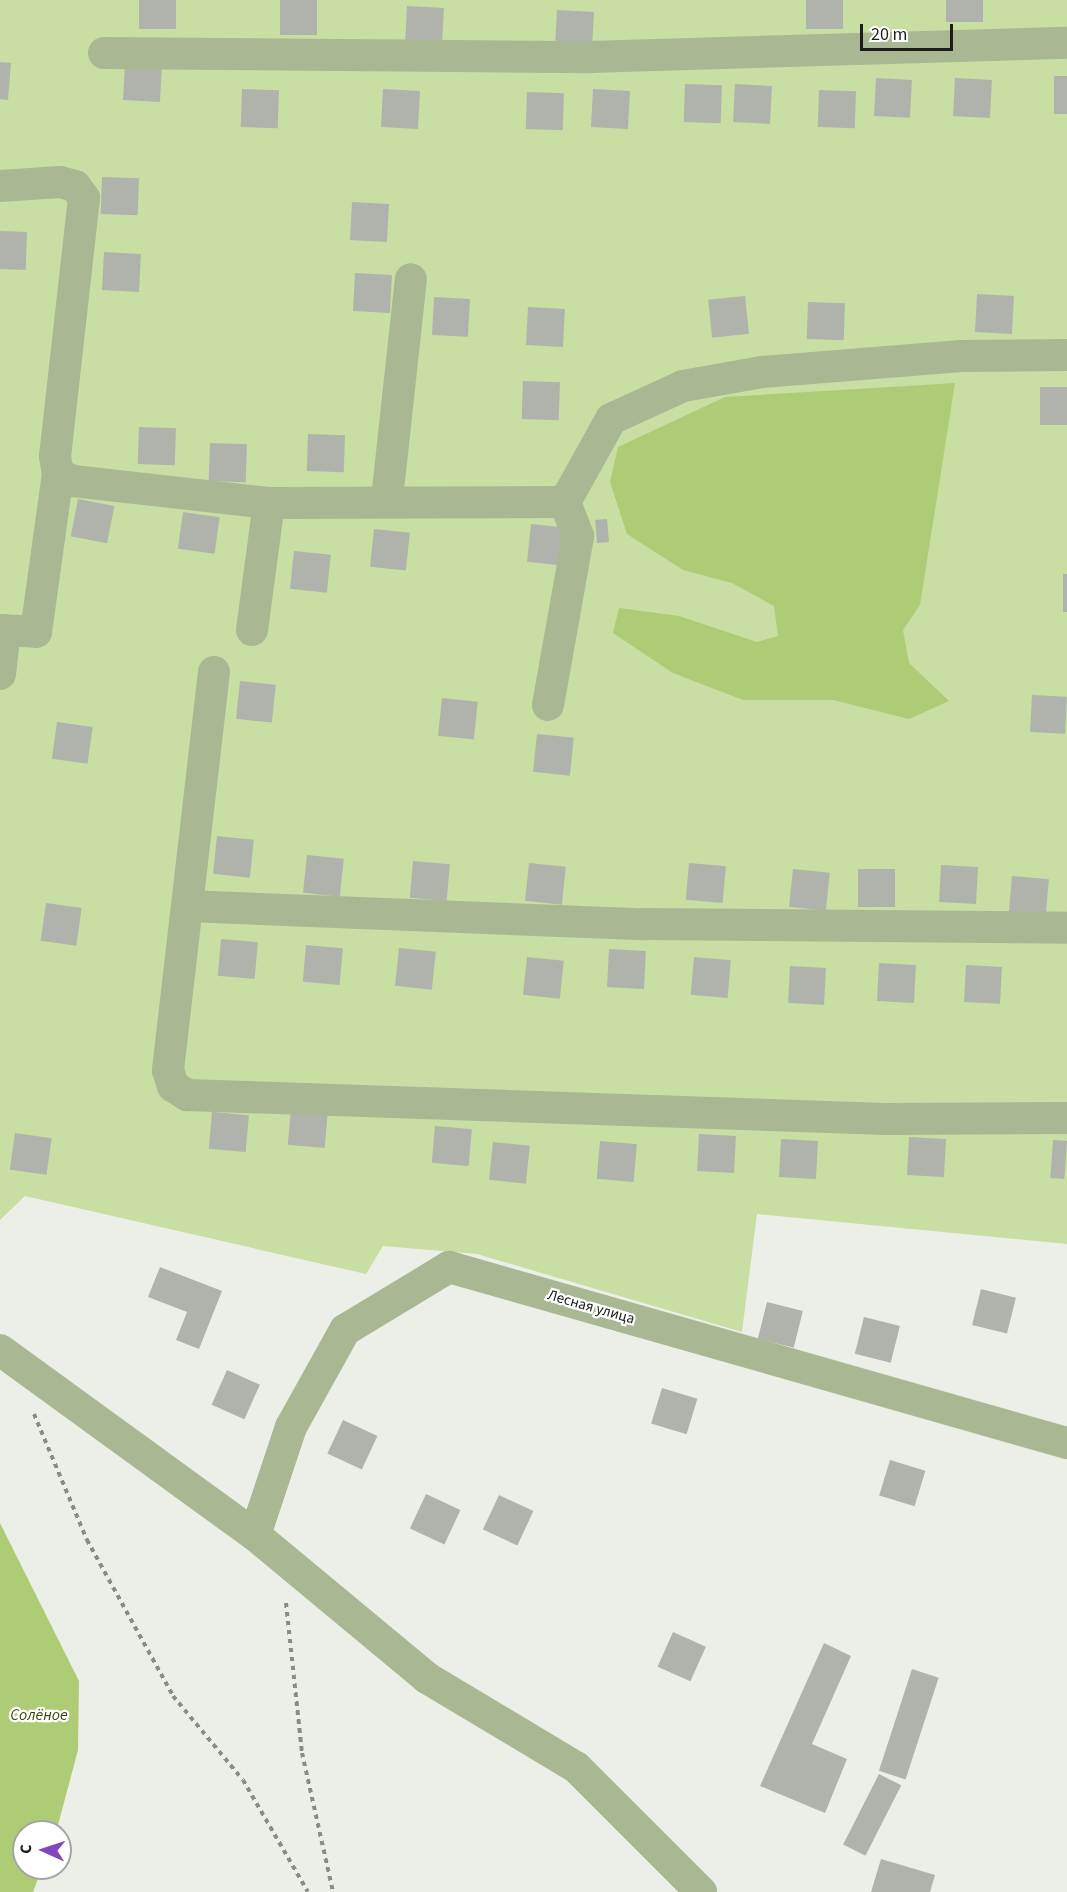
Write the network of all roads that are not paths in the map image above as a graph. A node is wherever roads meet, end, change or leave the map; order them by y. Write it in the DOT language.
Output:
graph roads {
  1 [pos="1067,43"];
  2 [pos="104,53"];
  3 [pos="0,186"];
  4 [pos="411,279"];
  5 [pos="1067,355"];
  6 [pos="58,474"];
  7 [pos="387,499"];
  8 [pos="565,502"];
  9 [pos="269,503"];
  10 [pos="2,630"];
  11 [pos="252,630"];
  12 [pos="213,672"];
  13 [pos="0,674"];
  14 [pos="548,705"];
  15 [pos="187,906"];
  16 [pos="1067,928"];
  17 [pos="1067,1118"];
  18 [pos="0,1350"];
  19 [pos="1067,1443"];
  20 [pos="255,1535"];
  21 [pos="700,1892"];
  1 -- 2 [label="street"];
  3 -- 6 [label="street"];
  4 -- 7 [label="street"];
  5 -- 8 [label="street"];
  6 -- 9 [label="street"];
  6 -- 10 [label="street"];
  7 -- 8 [label="street"];
  7 -- 9 [label="street"];
  8 -- 14 [label="street"];
  9 -- 11 [label="street"];
  10 -- 13 [label="street"];
  12 -- 15 [label="street"];
  15 -- 16 [label="street"];
  15 -- 17 [label="street"];
  18 -- 20 [label="street"];
  19 -- 20 [label="street, Лесная улица"];
  20 -- 21 [label="street"];
}
